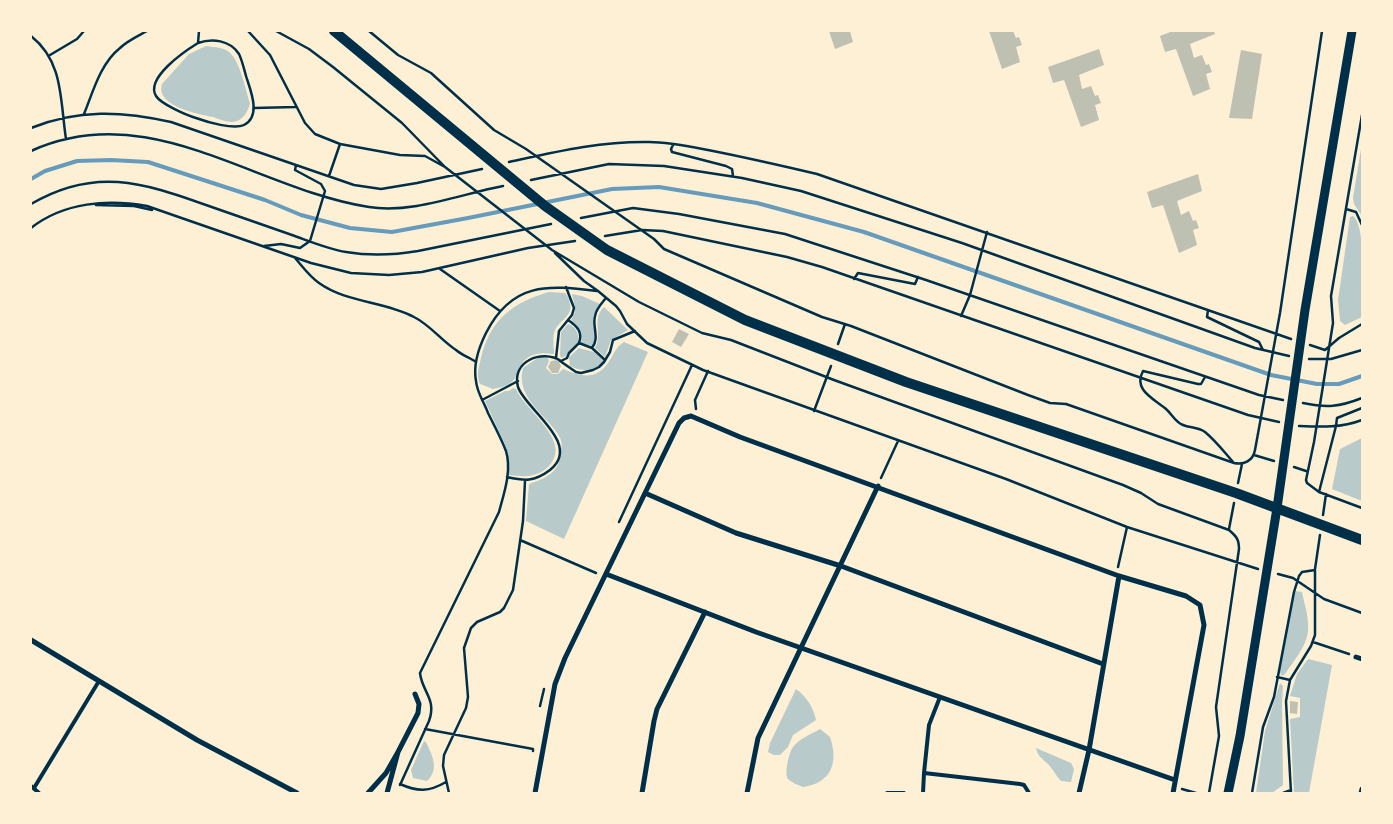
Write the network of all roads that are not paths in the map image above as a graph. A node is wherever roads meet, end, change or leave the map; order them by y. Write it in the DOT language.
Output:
graph roads {
  1 [pos="334,31"];
  2 [pos="1352,31"];
  3 [pos="879,484"];
  4 [pos="645,493"];
  5 [pos="1277,508"];
  6 [pos="1362,540"];
  7 [pos="840,566"];
  8 [pos="606,574"];
  9 [pos="1120,576"];
  10 [pos="705,612"];
  11 [pos="31,640"];
  12 [pos="802,648"];
  13 [pos="1103,664"];
  14 [pos="99,681"];
  15 [pos="415,694"];
  16 [pos="940,697"];
  17 [pos="1089,750"];
  18 [pos="398,752"];
  19 [pos="924,773"];
  20 [pos="1175,780"];
  21 [pos="33,787"];
  22 [pos="39,793"];
  23 [pos="297,793"];
  24 [pos="368,793"];
  25 [pos="387,793"];
  26 [pos="535,793"];
  27 [pos="642,793"];
  28 [pos="747,793"];
  29 [pos="887,793"];
  30 [pos="904,793"];
  31 [pos="923,793"];
  32 [pos="1029,793"];
  33 [pos="1079,793"];
  34 [pos="1173,793"];
  35 [pos="1228,793"];
  1 -- 5 [label="main road"];
  2 -- 5 [label="street"];
  3 -- 4 [label="street"];
  3 -- 7 [label="street"];
  3 -- 9 [label="street"];
  4 -- 7 [label="street"];
  4 -- 8 [label="street"];
  5 -- 6 [label="main road"];
  5 -- 35 [label="street"];
  7 -- 12 [label="street"];
  7 -- 13 [label="street"];
  8 -- 10 [label="street"];
  8 -- 26 [label="street"];
  9 -- 13 [label="street"];
  9 -- 20 [label="street"];
  10 -- 12 [label="street"];
  10 -- 27 [label="street"];
  11 -- 14 [label="street"];
  12 -- 16 [label="street"];
  12 -- 28 [label="street"];
  13 -- 17 [label="street"];
  14 -- 21 [label="lane"];
  14 -- 23 [label="street"];
  15 -- 18 [label="street"];
  16 -- 17 [label="street"];
  16 -- 19 [label="lane"];
  17 -- 20 [label="street"];
  17 -- 33 [label="street"];
  18 -- 24 [label="street"];
  18 -- 25 [label="street"];
  19 -- 31 [label="lane"];
  19 -- 32 [label="lane"];
  20 -- 34 [label="street"];
  21 -- 22 [label="lane"];
  29 -- 30 [label="lane"];
}
